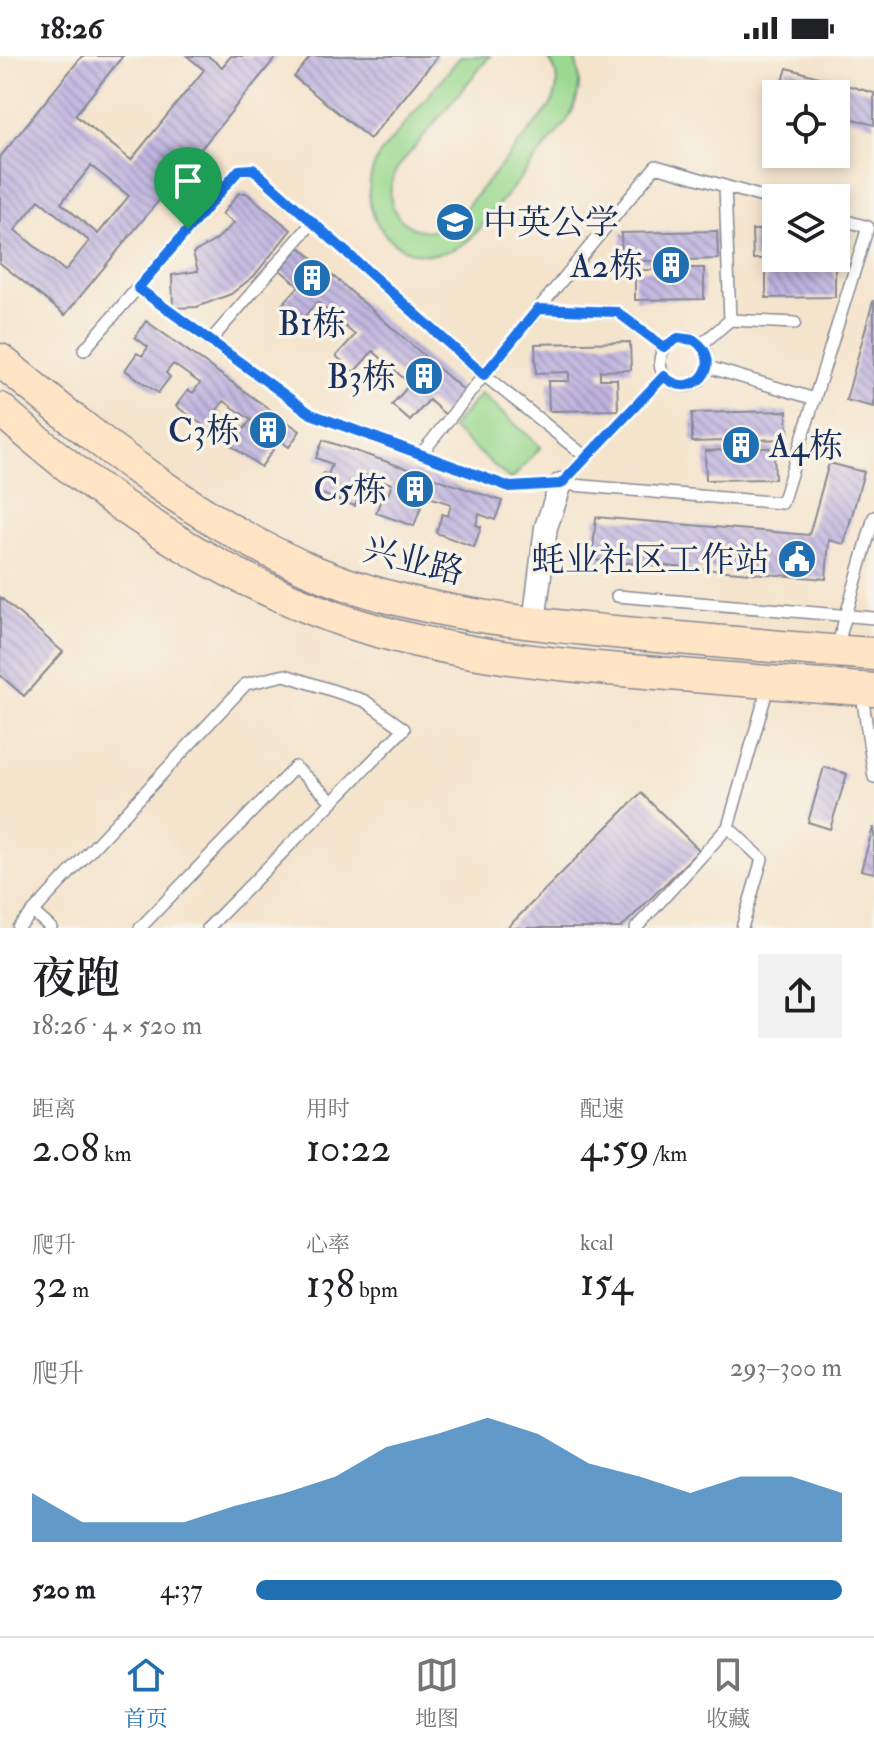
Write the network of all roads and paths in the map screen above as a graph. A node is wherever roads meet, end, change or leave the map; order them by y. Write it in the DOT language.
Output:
graph roads {
  1 [pos="725,186"];
  2 [pos="762,197"];
  3 [pos="850,222"];
  4 [pos="312,223"];
  5 [pos="138,288"];
  6 [pos="538,309"];
  7 [pos="730,320"];
  8 [pos="795,323"];
  9 [pos="211,340"];
  10 [pos="701,345"];
  11 [pos="664,347"];
  12 [pos="84,350"];
  13 [pos="0,360"];
  14 [pos="708,367"];
  15 [pos="484,375"];
  16 [pos="664,376"];
  17 [pos="815,399"];
  18 [pos="0,409"];
  19 [pos="422,453"];
  20 [pos="586,457"];
  21 [pos="561,484"];
  22 [pos="874,517"];
  23 [pos="617,596"];
  24 [pos="846,615"];
  25 [pos="874,618"];
  26 [pos="534,623"];
  27 [pos="836,651"];
  28 [pos="874,654"];
  29 [pos="769,682"];
  30 [pos="869,704"];
  31 [pos="874,777"];
  32 [pos="332,801"];
  33 [pos="728,827"];
  34 [pos="33,912"];
  35 [pos="18,928"];
  36 [pos="51,928"];
  37 [pos="140,928"];
  38 [pos="208,928"];
  39 [pos="636,928"];
  40 [pos="742,928"];
  1 -- 2 [label="lane"];
  1 -- 6 [label="lane"];
  1 -- 7 [label="lane"];
  3 -- 17 [label="lane"];
  4 -- 5 [label="lane"];
  4 -- 9 [label="lane"];
  4 -- 15 [label="lane"];
  5 -- 9 [label="lane"];
  5 -- 12 [label="lane"];
  6 -- 11 [label="lane"];
  6 -- 15 [label="lane"];
  7 -- 8 [label="lane"];
  7 -- 10 [label="lane"];
  9 -- 19 [label="lane"];
  10 -- 11 [label="lane"];
  10 -- 14 [label="lane"];
  11 -- 16 [label="lane"];
  13 -- 26 [label="main road, 兴业路"];
  14 -- 16 [label="lane"];
  14 -- 17 [label="lane"];
  15 -- 19 [label="lane"];
  15 -- 20 [label="lane"];
  16 -- 20 [label="lane"];
  17 -- 21 [label="lane"];
  18 -- 29 [label="main road"];
  19 -- 21 [label="lane"];
  20 -- 21 [label="lane"];
  21 -- 26 [label="street"];
  22 -- 24 [label="lane"];
  23 -- 24 [label="lane"];
  24 -- 25 [label="lane"];
  24 -- 27 [label="lane"];
  26 -- 27 [label="main road, 兴业路"];
  27 -- 28 [label="main road, 兴业路"];
  29 -- 30 [label="main road"];
  29 -- 33 [label="lane"];
  30 -- 31 [label="lane"];
  32 -- 34 [label="lane"];
  32 -- 37 [label="lane"];
  32 -- 38 [label="lane"];
  33 -- 39 [label="lane"];
  33 -- 40 [label="lane"];
  34 -- 35 [label="lane"];
  34 -- 36 [label="lane"];
}
